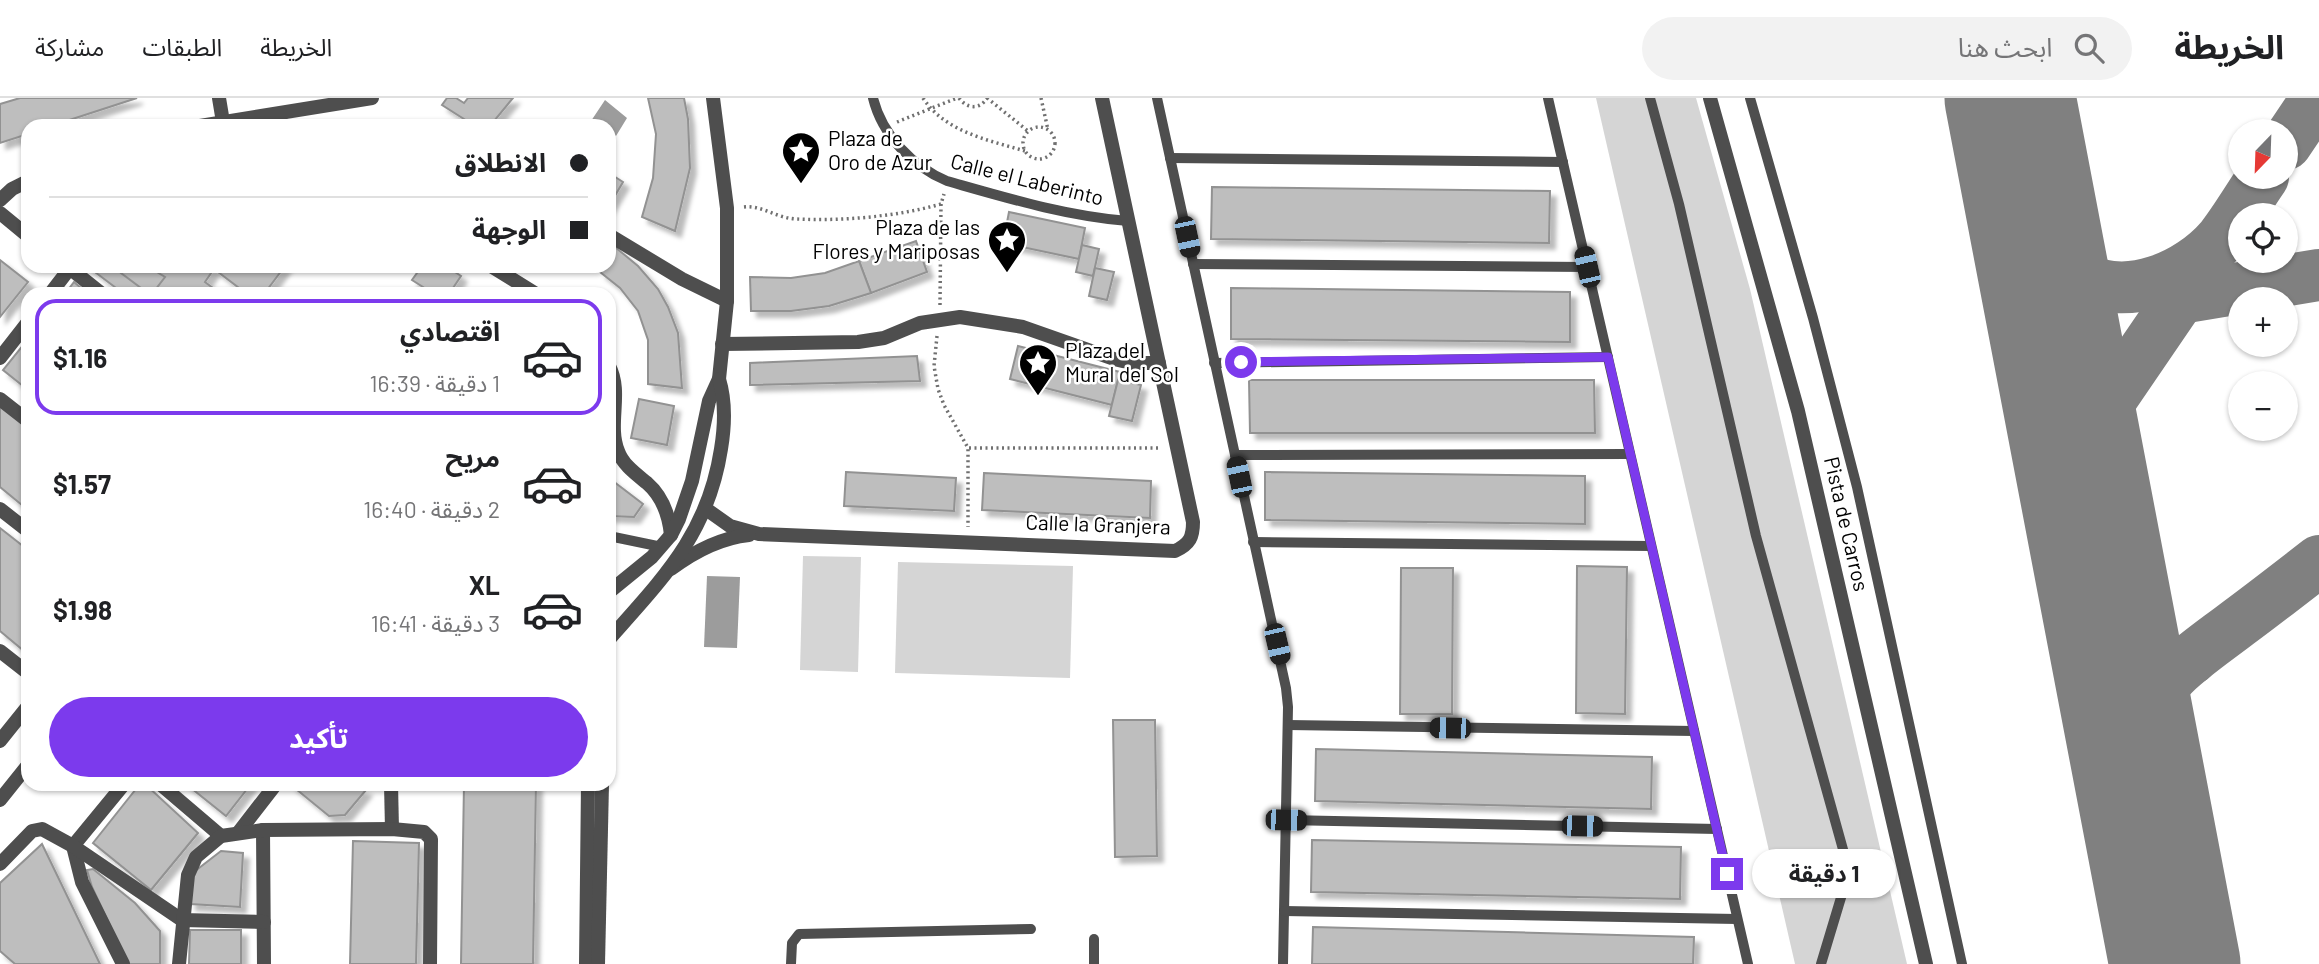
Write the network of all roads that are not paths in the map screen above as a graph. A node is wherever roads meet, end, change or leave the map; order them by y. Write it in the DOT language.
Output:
graph roads {
  1 [pos="219,98"];
  2 [pos="372,98"];
  3 [pos="713,98"];
  4 [pos="873,98"];
  5 [pos="1102,98"];
  6 [pos="1157,98"];
  7 [pos="1548,98"];
  8 [pos="1650,98"];
  9 [pos="1710,98"];
  10 [pos="1750,98"];
  11 [pos="223,119"];
  12 [pos="236,119"];
  13 [pos="1170,158"];
  14 [pos="1563,162"];
  15 [pos="21,185"];
  16 [pos="0,200"];
  17 [pos="0,213"];
  18 [pos="1128,221"];
  19 [pos="21,230"];
  20 [pos="616,239"];
  21 [pos="1193,264"];
  22 [pos="1587,267"];
  23 [pos="76,273"];
  24 [pos="502,273"];
  25 [pos="93,287"];
  26 [pos="525,287"];
  27 [pos="727,301"];
  28 [pos="21,331"];
  29 [pos="722,344"];
  30 [pos="1608,357"];
  31 [pos="0,358"];
  32 [pos="1159,363"];
  33 [pos="1214,363"];
  34 [pos="719,379"];
  35 [pos="0,399"];
  36 [pos="21,416"];
  37 [pos="616,440"];
  38 [pos="1630,454"];
  39 [pos="1235,455"];
  40 [pos="0,509"];
  41 [pos="706,509"];
  42 [pos="21,526"];
  43 [pos="759,534"];
  44 [pos="616,537"];
  45 [pos="666,541"];
  46 [pos="1253,542"];
  47 [pos="1651,546"];
  48 [pos="671,569"];
  49 [pos="616,587"];
  50 [pos="616,633"];
  51 [pos="0,651"];
  52 [pos="21,668"];
  53 [pos="21,715"];
  54 [pos="1287,726"];
  55 [pos="1694,731"];
  56 [pos="0,741"];
  57 [pos="21,774"];
  58 [pos="118,791"];
  59 [pos="168,791"];
  60 [pos="271,791"];
  61 [pos="391,791"];
  62 [pos="588,791"];
  63 [pos="602,791"];
  64 [pos="0,800"];
  65 [pos="1286,820"];
  66 [pos="392,829"];
  67 [pos="1717,829"];
  68 [pos="263,830"];
  69 [pos="238,833"];
  70 [pos="221,836"];
  71 [pos="73,846"];
  72 [pos="0,864"];
  73 [pos="1284,911"];
  74 [pos="1737,919"];
  75 [pos="182,920"];
  76 [pos="264,922"];
  77 [pos="1031,929"];
  78 [pos="1094,939"];
  79 [pos="123,964"];
  80 [pos="179,964"];
  81 [pos="264,964"];
  82 [pos="430,964"];
  83 [pos="586,964"];
  84 [pos="598,964"];
  85 [pos="791,964"];
  86 [pos="1094,964"];
  87 [pos="1283,964"];
  88 [pos="1748,964"];
  89 [pos="1821,964"];
  90 [pos="1926,964"];
  91 [pos="1962,964"];
  1 -- 11 [label="street"];
  2 -- 12 [label="street"];
  3 -- 27 [label="street"];
  4 -- 18 [label="lane, Calle el Laberinto"];
  5 -- 18 [label="street, Calle la Granjera"];
  6 -- 13 [label="lane"];
  7 -- 14 [label="lane"];
  8 -- 89 [label="lane"];
  9 -- 90 [label="street, Pista de Carros"];
  10 -- 91 [label="lane"];
  13 -- 14 [label="lane"];
  13 -- 21 [label="lane"];
  14 -- 22 [label="lane"];
  15 -- 16 [label="street"];
  17 -- 19 [label="street"];
  18 -- 32 [label="street, Calle la Granjera"];
  20 -- 27 [label="street"];
  21 -- 22 [label="lane"];
  21 -- 33 [label="lane"];
  22 -- 30 [label="lane"];
  23 -- 25 [label="street"];
  24 -- 26 [label="street"];
  27 -- 29 [label="street"];
  28 -- 31 [label="street"];
  29 -- 32 [label="street"];
  29 -- 34 [label="street"];
  30 -- 33 [label="lane"];
  30 -- 38 [label="lane"];
  32 -- 43 [label="street, Calle la Granjera"];
  33 -- 39 [label="lane"];
  34 -- 41 [label="street"];
  34 -- 45 [label="street"];
  35 -- 36 [label="street"];
  37 -- 45 [label="street"];
  38 -- 39 [label="lane"];
  38 -- 47 [label="lane"];
  39 -- 46 [label="lane"];
  40 -- 42 [label="street"];
  41 -- 43 [label="street, Calle la Granjera"];
  41 -- 48 [label="street"];
  43 -- 48 [label="street, Calle la Granjera"];
  44 -- 45 [label="lane"];
  45 -- 49 [label="street"];
  46 -- 47 [label="lane"];
  46 -- 54 [label="lane"];
  47 -- 55 [label="lane"];
  48 -- 50 [label="street"];
  51 -- 52 [label="street"];
  53 -- 56 [label="street"];
  54 -- 55 [label="lane"];
  54 -- 65 [label="lane"];
  55 -- 67 [label="lane"];
  57 -- 64 [label="street"];
  58 -- 71 [label="street"];
  59 -- 70 [label="street"];
  60 -- 69 [label="street"];
  61 -- 66 [label="street"];
  62 -- 83 [label="street"];
  63 -- 84 [label="street"];
  65 -- 67 [label="lane"];
  65 -- 73 [label="lane"];
  66 -- 68 [label="street"];
  66 -- 82 [label="street"];
  67 -- 74 [label="lane"];
  68 -- 69 [label="street"];
  68 -- 76 [label="street"];
  69 -- 70 [label="street"];
  70 -- 75 [label="street"];
  71 -- 72 [label="street"];
  71 -- 75 [label="street"];
  71 -- 79 [label="street"];
  73 -- 74 [label="lane"];
  73 -- 87 [label="lane"];
  74 -- 88 [label="lane"];
  75 -- 76 [label="street"];
  75 -- 80 [label="street"];
  76 -- 81 [label="street"];
  77 -- 85 [label="lane"];
  78 -- 86 [label="lane"];
}
